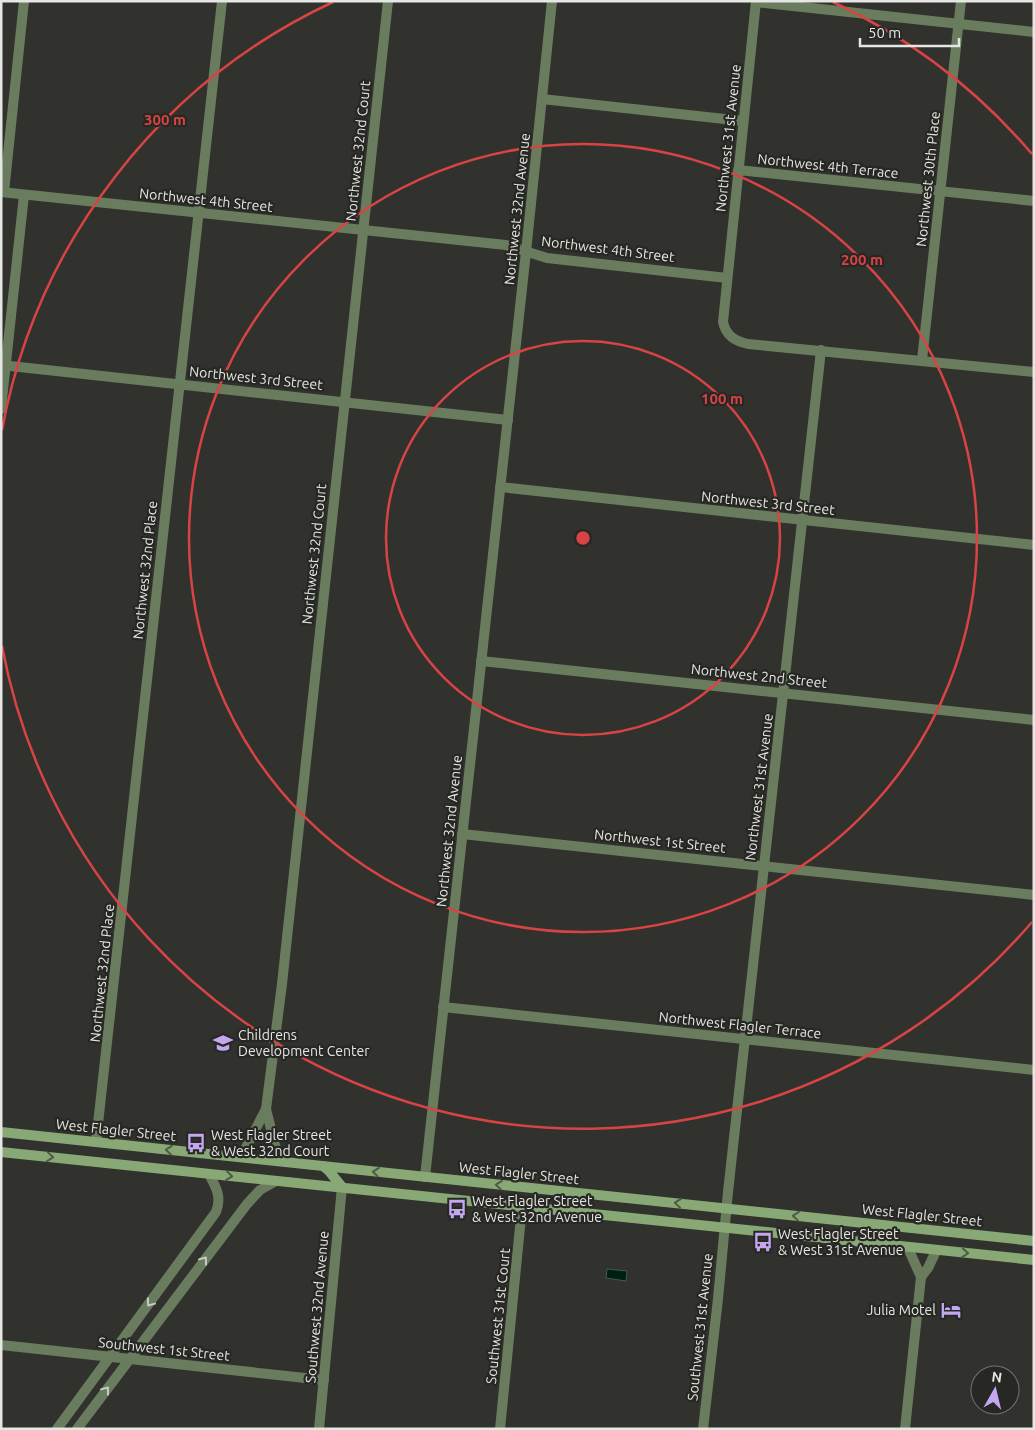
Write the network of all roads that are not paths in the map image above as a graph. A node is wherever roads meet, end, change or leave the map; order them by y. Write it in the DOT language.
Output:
graph roads {
  1 [pos="24,1"];
  2 [pos="222,1"];
  3 [pos="388,1"];
  4 [pos="552,1"];
  5 [pos="961,1"];
  6 [pos="756,2"];
  7 [pos="958,24"];
  8 [pos="1034,32"];
  9 [pos="542,99"];
  10 [pos="744,121"];
  11 [pos="738,170"];
  12 [pos="3,192"];
  13 [pos="940,192"];
  14 [pos="24,194"];
  15 [pos="1034,202"];
  16 [pos="198,213"];
  17 [pos="363,230"];
  18 [pos="526,252"];
  19 [pos="727,278"];
  20 [pos="821,350"];
  21 [pos="922,360"];
  22 [pos="4,365"];
  23 [pos="1034,372"];
  24 [pos="179,384"];
  25 [pos="344,401"];
  26 [pos="1,409"];
  27 [pos="508,420"];
  28 [pos="500,487"];
  29 [pos="801,520"];
  30 [pos="1034,545"];
  31 [pos="481,661"];
  32 [pos="783,693"];
  33 [pos="1034,720"];
  34 [pos="462,834"];
  35 [pos="763,866"];
  36 [pos="1034,895"];
  37 [pos="443,1007"];
  38 [pos="744,1039"];
  39 [pos="1034,1070"];
  40 [pos="266,1109"];
  41 [pos="1,1132"];
  42 [pos="96,1142"];
  43 [pos="1,1152"];
  44 [pos="241,1157"];
  45 [pos="279,1161"];
  46 [pos="322,1166"];
  47 [pos="209,1174"];
  48 [pos="425,1177"];
  49 [pos="276,1181"];
  50 [pos="342,1187"];
  51 [pos="438,1197"];
  52 [pos="522,1207"];
  53 [pos="726,1208"];
  54 [pos="725,1228"];
  55 [pos="1034,1241"];
  56 [pos="908,1248"];
  57 [pos="936,1251"];
  58 [pos="1034,1260"];
  59 [pos="921,1277"];
  60 [pos="1,1345"];
  61 [pos="110,1357"];
  62 [pos="130,1359"];
  63 [pos="324,1380"];
  64 [pos="57,1429"];
  65 [pos="77,1429"];
  66 [pos="319,1429"];
  67 [pos="500,1429"];
  68 [pos="703,1429"];
  69 [pos="905,1429"];
  1 -- 12 [label="street"];
  2 -- 16 [label="street, Northwest 32nd Place"];
  3 -- 17 [label="street, Northwest 32nd Court"];
  4 -- 9 [label="street, Northwest 32nd Avenue"];
  5 -- 7 [label="street, Northwest 30th Place"];
  6 -- 7 [label="street"];
  6 -- 10 [label="street, Northwest 31st Avenue"];
  7 -- 8 [label="street"];
  7 -- 13 [label="street, Northwest 30th Place"];
  9 -- 10 [label="street"];
  9 -- 18 [label="street, Northwest 32nd Avenue"];
  10 -- 11 [label="street, Northwest 31st Avenue"];
  11 -- 13 [label="street, Northwest 4th Terrace"];
  11 -- 19 [label="street, Northwest 31st Avenue"];
  12 -- 14 [label="street, Northwest 4th Street"];
  13 -- 15 [label="street, Northwest 4th Terrace"];
  13 -- 21 [label="street, Northwest 30th Place"];
  14 -- 16 [label="street, Northwest 4th Street"];
  14 -- 22 [label="street"];
  16 -- 17 [label="street, Northwest 4th Street"];
  16 -- 24 [label="street, Northwest 32nd Place"];
  17 -- 18 [label="street, Northwest 4th Street"];
  17 -- 25 [label="street, Northwest 32nd Court"];
  18 -- 19 [label="street, Northwest 4th Street"];
  18 -- 27 [label="street, Northwest 32nd Avenue"];
  19 -- 20 [label="street"];
  20 -- 21 [label="street"];
  20 -- 29 [label="street, Northwest 31st Avenue"];
  21 -- 23 [label="street"];
  22 -- 24 [label="street, Northwest 3rd Street"];
  22 -- 26 [label="street"];
  24 -- 25 [label="street, Northwest 3rd Street"];
  24 -- 42 [label="street, Northwest 32nd Place"];
  25 -- 27 [label="street, Northwest 3rd Street"];
  25 -- 40 [label="street, Northwest 32nd Court"];
  27 -- 28 [label="street, Northwest 32nd Avenue"];
  28 -- 29 [label="street, Northwest 3rd Street"];
  28 -- 31 [label="street, Northwest 32nd Avenue"];
  29 -- 30 [label="street, Northwest 3rd Street"];
  29 -- 32 [label="street, Northwest 31st Avenue"];
  31 -- 32 [label="street, Northwest 2nd Street"];
  31 -- 34 [label="street, Northwest 32nd Avenue"];
  32 -- 33 [label="street, Northwest 2nd Street"];
  32 -- 35 [label="street, Northwest 31st Avenue"];
  34 -- 35 [label="street, Northwest 1st Street"];
  34 -- 37 [label="street, Northwest 32nd Avenue"];
  35 -- 36 [label="street, Northwest 1st Street"];
  35 -- 38 [label="street, Northwest 31st Avenue"];
  37 -- 38 [label="street, Northwest Flagler Terrace"];
  37 -- 48 [label="street, Northwest 32nd Avenue"];
  38 -- 39 [label="street, Northwest Flagler Terrace"];
  38 -- 53 [label="street, Northwest 31st Avenue"];
  40 -- 44 [label="street, Northwest 32nd Court"];
  40 -- 45 [label="street, Northwest 32nd Court"];
  41 -- 42 [label="main road, West Flagler Street"];
  44 -- 42 [label="main road, West Flagler Street, one-way"];
  43 -- 47 [label="main road, one-way"];
  44 -- 45 [label="main road, West Flagler Street"];
  45 -- 46 [label="main road, West Flagler Street"];
  48 -- 46 [label="main road, West Flagler Street, one-way"];
  46 -- 50 [label="main road"];
  47 -- 49 [label="main road, one-way"];
  47 -- 61 [label="street, one-way"];
  48 -- 51 [label="main road"];
  53 -- 48 [label="main road, West Flagler Street, one-way"];
  49 -- 50 [label="main road"];
  62 -- 49 [label="street, one-way"];
  50 -- 51 [label="main road"];
  50 -- 63 [label="street, Southwest 32nd Avenue"];
  51 -- 52 [label="main road"];
  52 -- 54 [label="main road"];
  52 -- 67 [label="street, Southwest 31st Court"];
  53 -- 54 [label="street, Northwest 31st Avenue"];
  55 -- 53 [label="main road, West Flagler Street, one-way"];
  54 -- 56 [label="main road"];
  54 -- 68 [label="street, Southwest 31st Avenue"];
  56 -- 57 [label="main road"];
  56 -- 59 [label="street"];
  57 -- 58 [label="main road, one-way"];
  57 -- 59 [label="street"];
  59 -- 69 [label="street"];
  60 -- 61 [label="street, Southwest 1st Street"];
  61 -- 62 [label="street, Southwest 1st Street"];
  61 -- 64 [label="street"];
  62 -- 63 [label="street, Southwest 1st Street"];
  65 -- 62 [label="street, one-way"];
  63 -- 66 [label="street, Southwest 32nd Avenue"];
}
